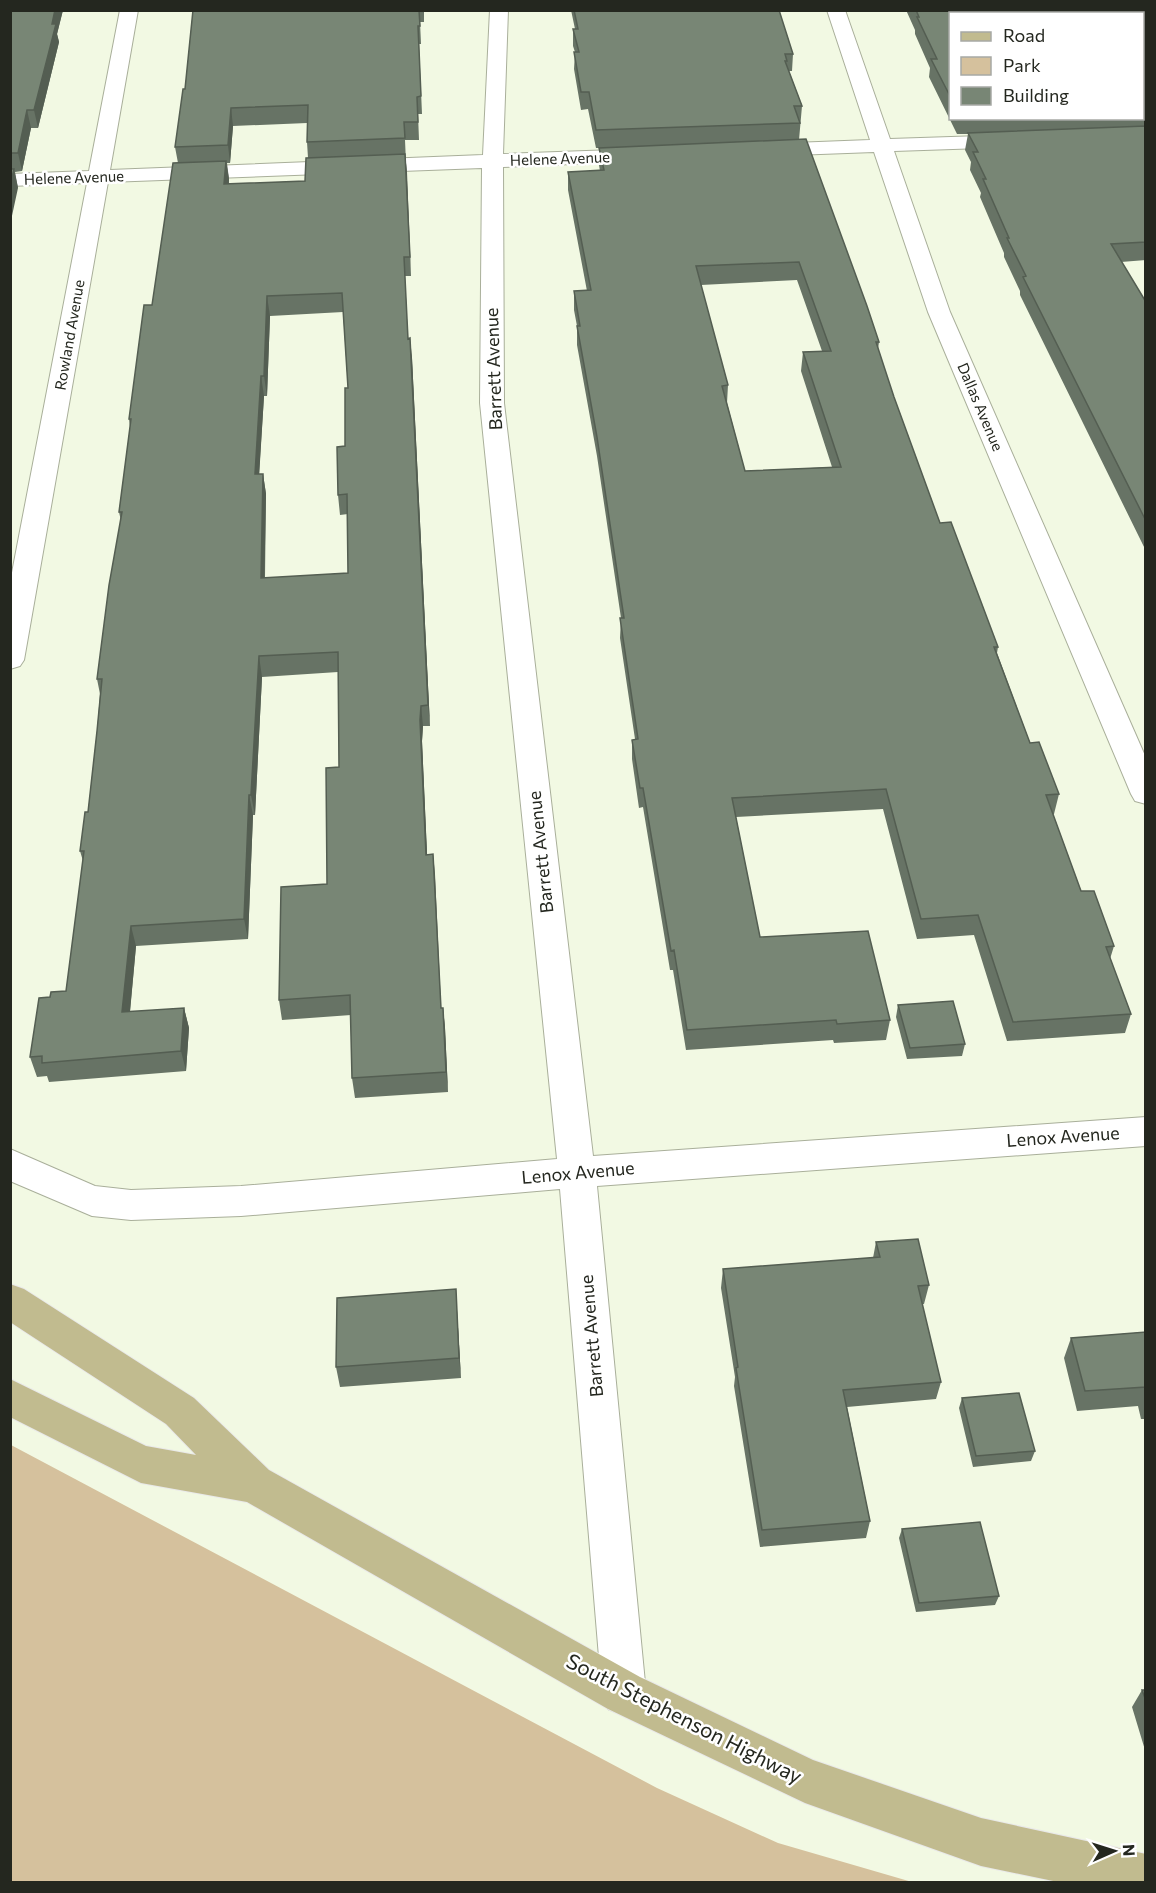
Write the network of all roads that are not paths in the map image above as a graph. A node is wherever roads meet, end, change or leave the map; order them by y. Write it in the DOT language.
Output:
graph roads {
  1 [pos="129,10"];
  2 [pos="499,10"];
  3 [pos="836,10"];
  4 [pos="1031,140"];
  5 [pos="882,146"];
  6 [pos="749,151"];
  7 [pos="666,154"];
  8 [pos="493,161"];
  9 [pos="99,177"];
  10 [pos="10,180"];
  11 [pos="10,660"];
  12 [pos="1146,794"];
  13 [pos="1146,1131"];
  14 [pos="14,1166"];
  15 [pos="577,1172"];
  16 [pos="10,1301"];
  17 [pos="10,1397"];
  18 [pos="254,1484"];
  19 [pos="624,1693"];
  20 [pos="1146,1878"];
  1 -- 9 [label="street, Rowland Avenue"];
  2 -- 8 [label="street, Barrett Avenue"];
  3 -- 5 [label="street, Dallas Avenue"];
  4 -- 5 [label="street"];
  5 -- 6 [label="street"];
  5 -- 12 [label="street, Dallas Avenue"];
  7 -- 8 [label="street, Helene Avenue"];
  8 -- 9 [label="street, Helene Avenue"];
  8 -- 15 [label="street, Barrett Avenue"];
  9 -- 10 [label="street, Helene Avenue"];
  9 -- 11 [label="street, Rowland Avenue"];
  13 -- 15 [label="street, Lenox Avenue"];
  14 -- 15 [label="street, Lenox Avenue"];
  15 -- 19 [label="street, Barrett Avenue"];
  16 -- 18 [label="main road, South Stephenson Highway"];
  17 -- 18 [label="main road, South Stephenson Highway"];
  18 -- 19 [label="main road, South Stephenson Highway"];
  19 -- 20 [label="main road, South Stephenson Highway"];
}
